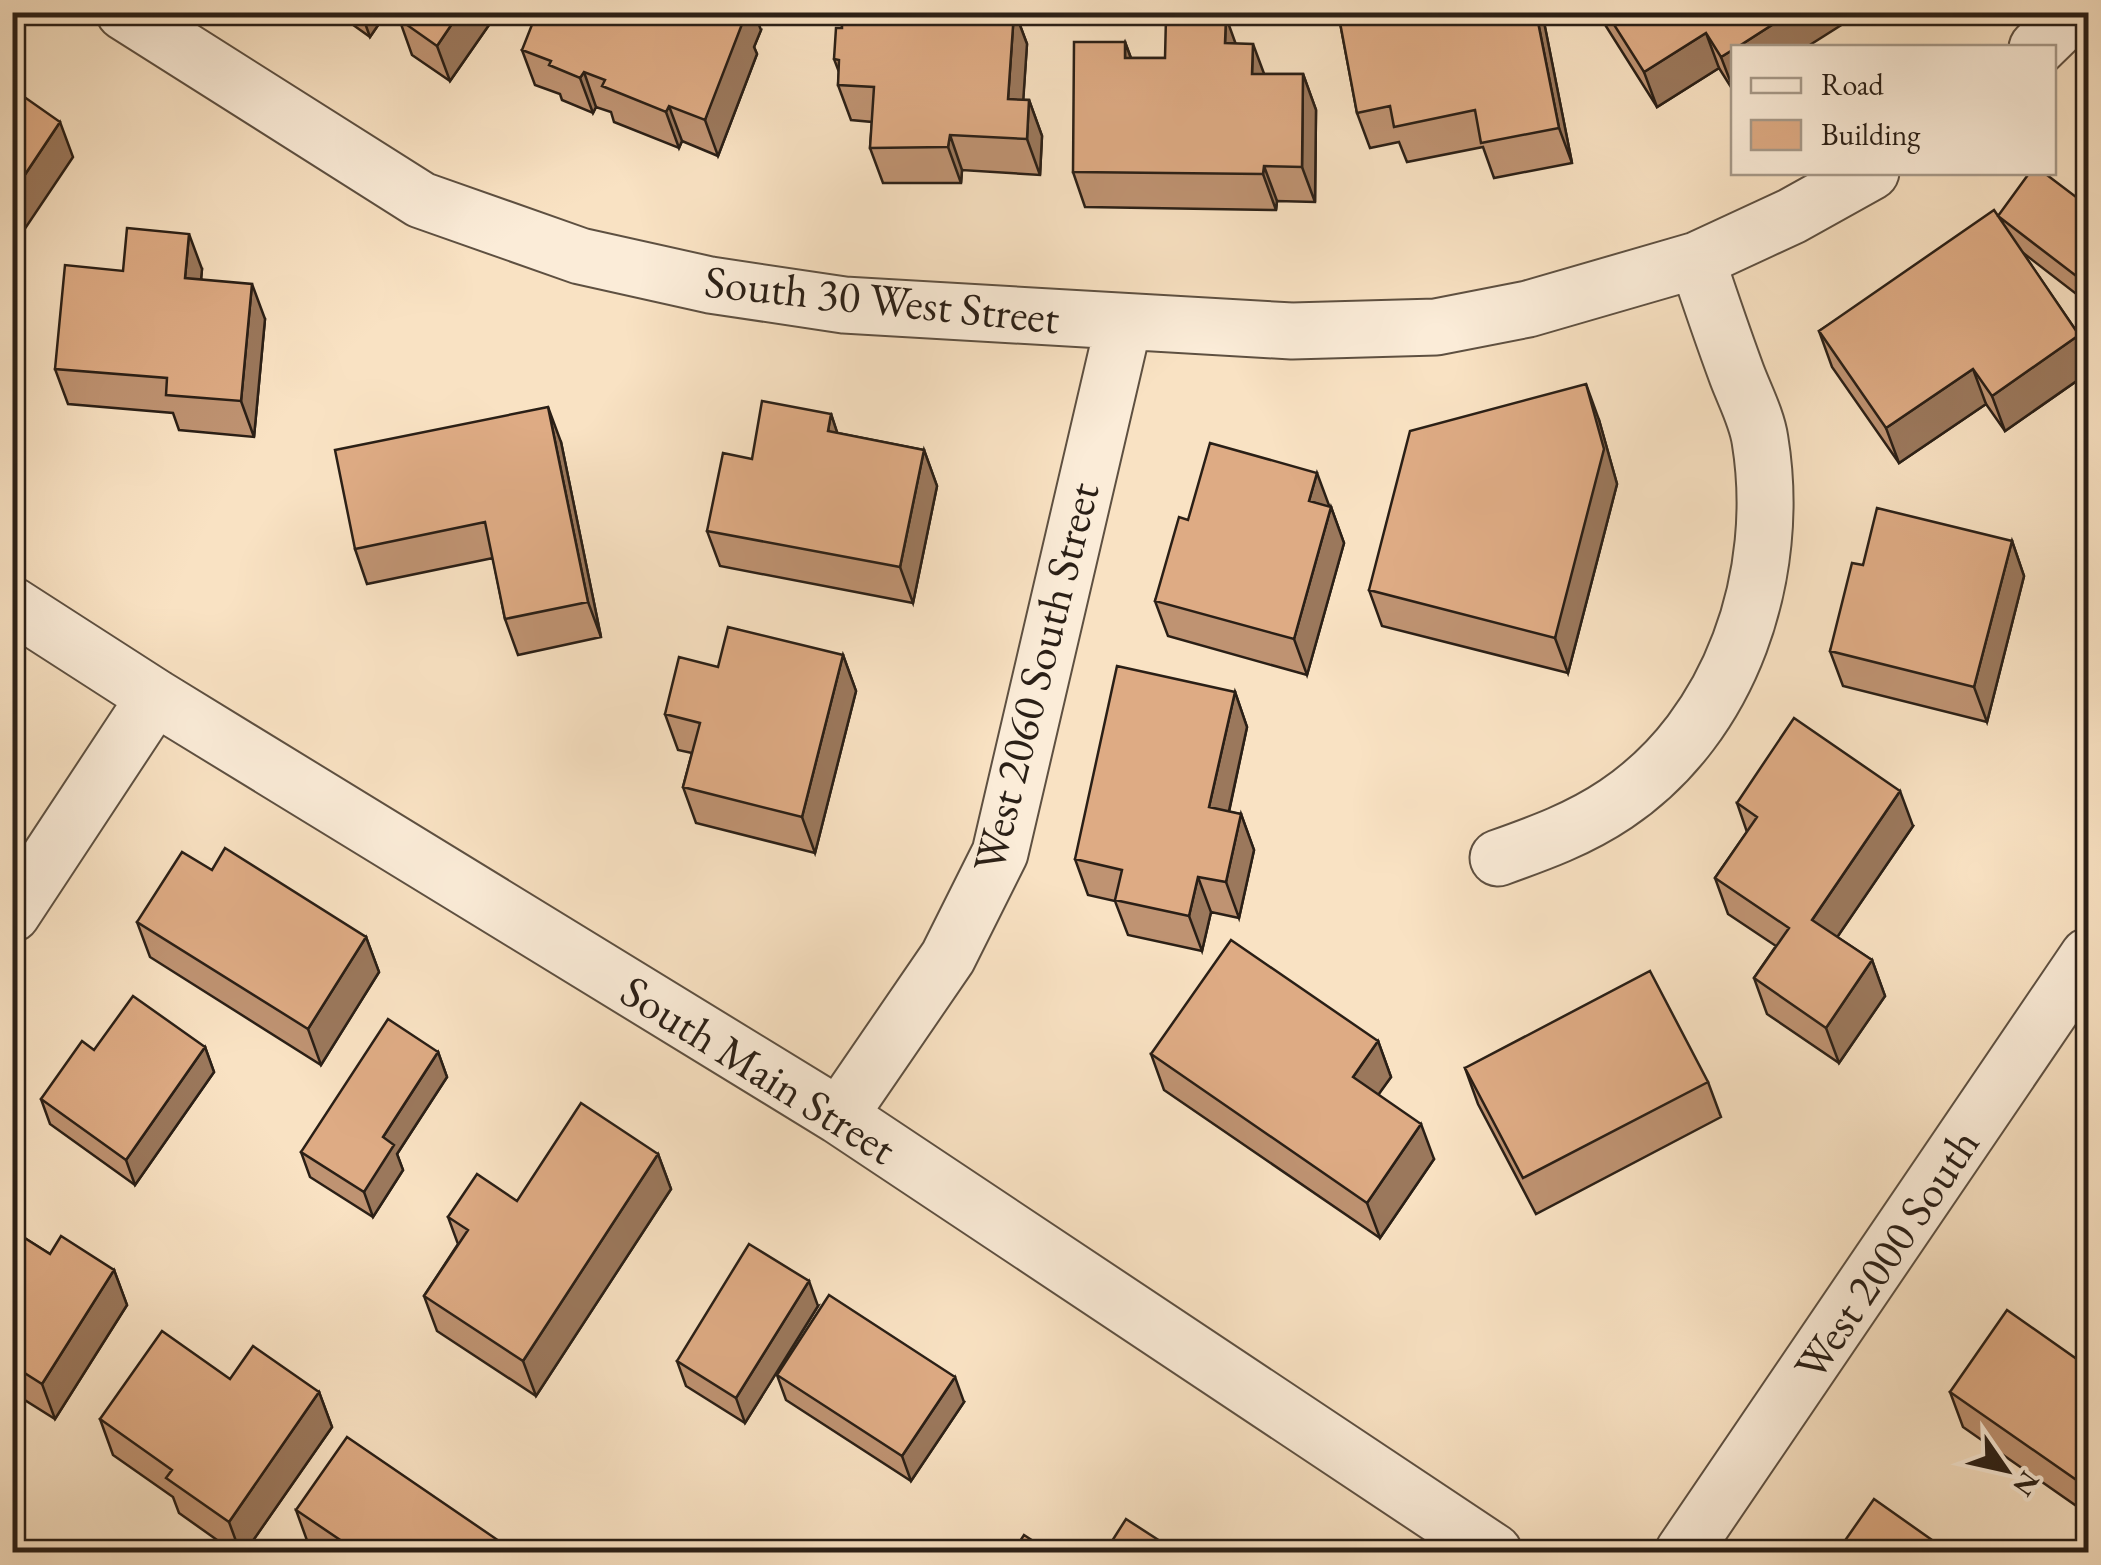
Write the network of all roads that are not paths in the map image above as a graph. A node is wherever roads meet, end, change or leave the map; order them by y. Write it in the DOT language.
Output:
graph roads {
  1 [pos="124,12"];
  2 [pos="2074,12"];
  3 [pos="2041,45"];
  4 [pos="1867,175"];
  5 [pos="1697,260"];
  6 [pos="1124,322"];
  7 [pos="12,605"];
  8 [pos="155,696"];
  9 [pos="1498,858"];
  10 [pos="12,914"];
  11 [pos="2088,956"];
  12 [pos="839,1116"];
  13 [pos="1494,1552"];
  14 [pos="1683,1552"];
  1 -- 6 [label="street, South 30 West Street"];
  2 -- 3 [label="street"];
  4 -- 5 [label="street, South 30 West Street"];
  5 -- 6 [label="street, South 30 West Street"];
  5 -- 9 [label="street"];
  6 -- 12 [label="street, West 2060 South Street"];
  7 -- 8 [label="street, South Main Street"];
  8 -- 10 [label="street"];
  8 -- 12 [label="street, South Main Street"];
  11 -- 14 [label="street, West 2000 South"];
  12 -- 13 [label="street, South Main Street"];
}
